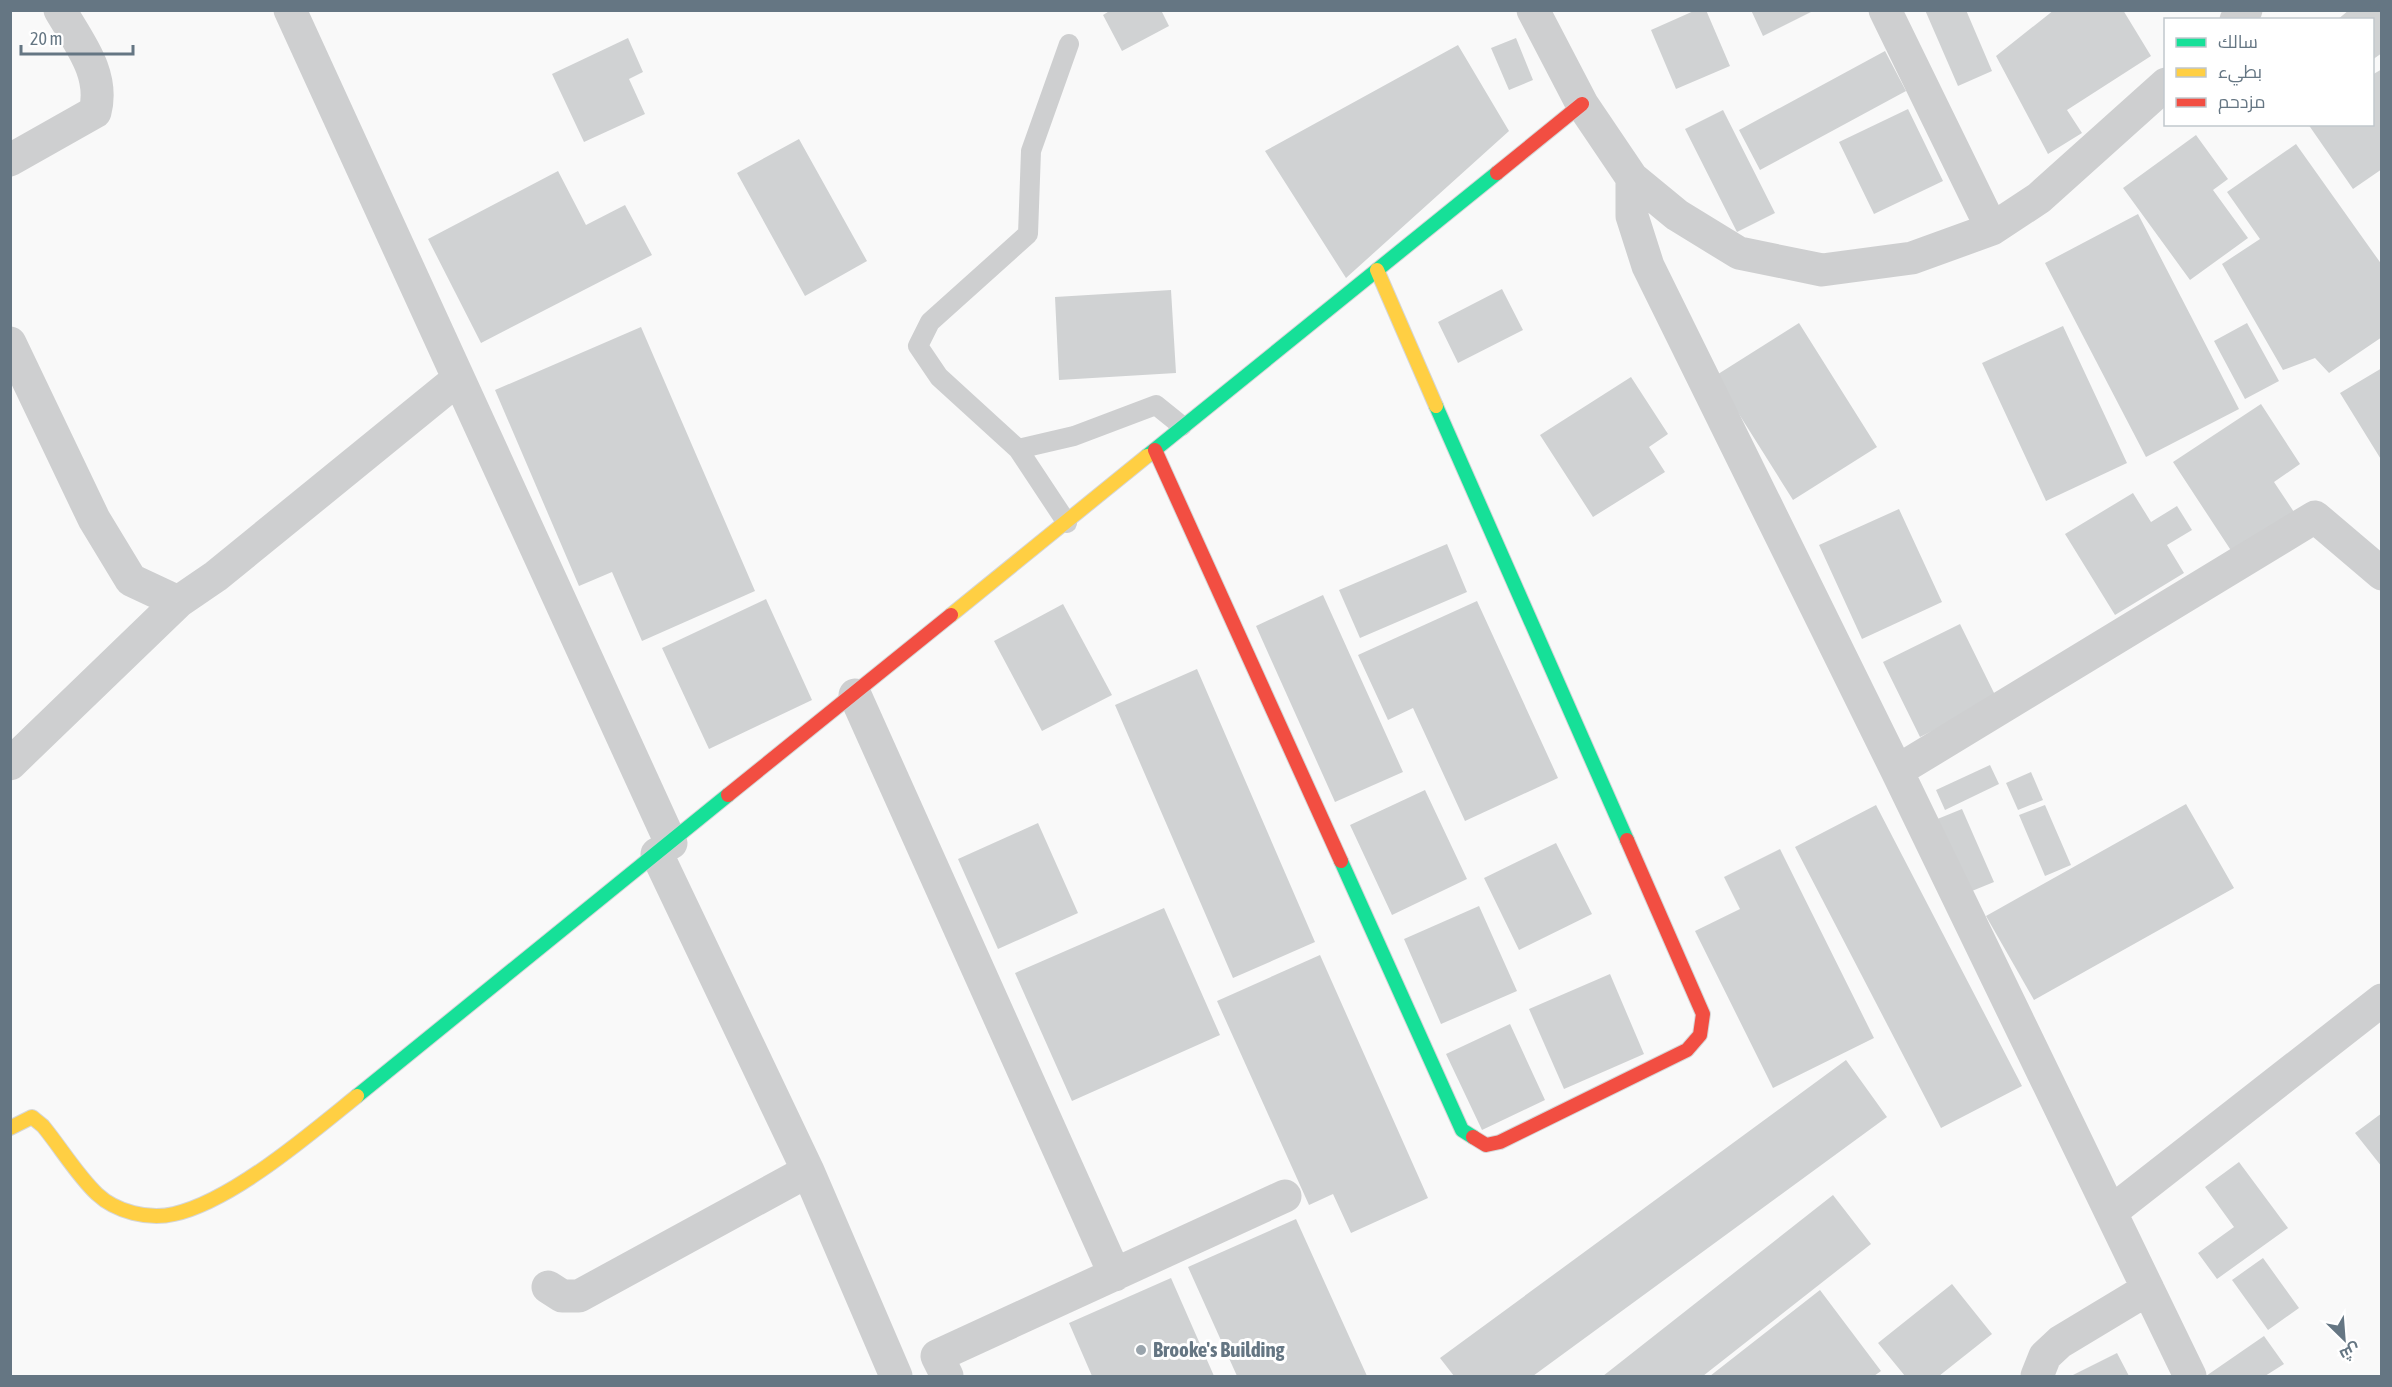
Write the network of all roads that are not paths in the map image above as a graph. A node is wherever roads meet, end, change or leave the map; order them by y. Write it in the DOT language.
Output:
graph roads {
  1 [pos="60,10"];
  2 [pos="290,10"];
  3 [pos="1533,10"];
  4 [pos="1885,10"];
  5 [pos="1070,44"];
  6 [pos="2164,86"];
  7 [pos="1582,104"];
  8 [pos="10,160"];
  9 [pos="1632,178"];
  10 [pos="1992,229"];
  11 [pos="1377,270"];
  12 [pos="10,343"];
  13 [pos="458,379"];
  14 [pos="1182,426"];
  15 [pos="1018,448"];
  16 [pos="1155,450"];
  17 [pos="1067,523"];
  18 [pos="2382,574"];
  19 [pos="178,602"];
  20 [pos="855,695"];
  21 [pos="10,764"];
  22 [pos="1897,771"];
  23 [pos="664,849"];
  24 [pos="2382,1000"];
  25 [pos="10,1128"];
  26 [pos="808,1171"];
  27 [pos="1285,1196"];
  28 [pos="2111,1212"];
  29 [pos="1115,1275"];
  30 [pos="548,1287"];
  31 [pos="2148,1290"];
  32 [pos="896,1377"];
  33 [pos="947,1377"];
  34 [pos="2037,1377"];
  35 [pos="2190,1377"];
  1 -- 8 [label="street"];
  2 -- 13 [label="street"];
  3 -- 7 [label="street"];
  4 -- 10 [label="street"];
  5 -- 15 [label="lane"];
  6 -- 10 [label="street"];
  7 -- 9 [label="street"];
  7 -- 11 [label="street"];
  9 -- 10 [label="street"];
  9 -- 22 [label="street"];
  11 -- 14 [label="street"];
  11 -- 16 [label="street"];
  12 -- 19 [label="street"];
  13 -- 19 [label="street"];
  13 -- 23 [label="street"];
  14 -- 15 [label="lane"];
  14 -- 16 [label="street"];
  15 -- 17 [label="lane"];
  16 -- 17 [label="street"];
  17 -- 20 [label="street"];
  18 -- 22 [label="street"];
  19 -- 21 [label="street"];
  20 -- 23 [label="street"];
  20 -- 29 [label="street"];
  22 -- 28 [label="street"];
  23 -- 25 [label="street"];
  23 -- 26 [label="street"];
  24 -- 28 [label="street"];
  26 -- 30 [label="street"];
  26 -- 32 [label="street"];
  27 -- 29 [label="street"];
  28 -- 31 [label="street"];
  29 -- 33 [label="street"];
  31 -- 34 [label="street"];
  31 -- 35 [label="street"];
}
